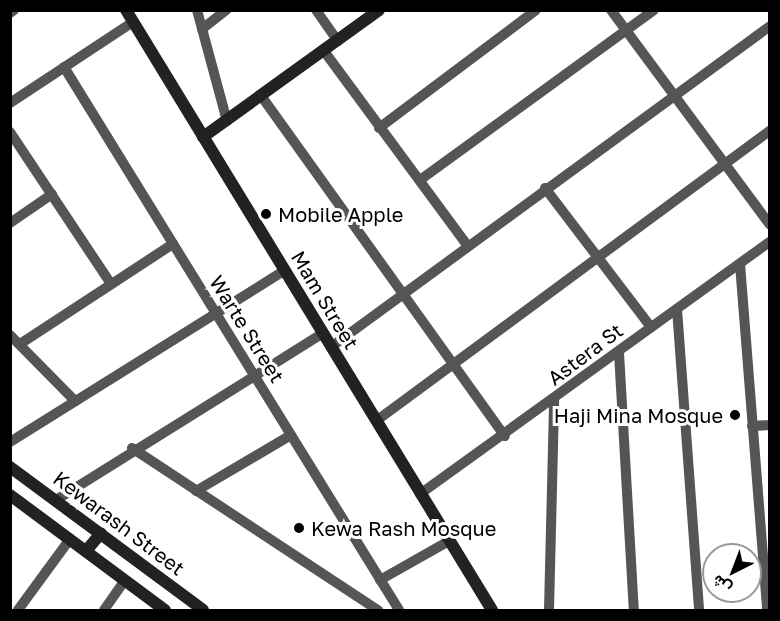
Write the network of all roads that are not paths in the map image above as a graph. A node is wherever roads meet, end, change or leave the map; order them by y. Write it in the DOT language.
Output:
graph roads {
  1 [pos="126,10"];
  2 [pos="197,10"];
  3 [pos="226,10"];
  4 [pos="316,10"];
  5 [pos="379,10"];
  6 [pos="536,10"];
  7 [pos="611,10"];
  8 [pos="654,10"];
  9 [pos="133,22"];
  10 [pos="770,26"];
  11 [pos="202,29"];
  12 [pos="626,31"];
  13 [pos="338,41"];
  14 [pos="324,51"];
  15 [pos="64,67"];
  16 [pos="672,96"];
  17 [pos="262,97"];
  18 [pos="10,103"];
  19 [pos="227,121"];
  20 [pos="379,128"];
  21 [pos="770,130"];
  22 [pos="10,132"];
  23 [pos="203,137"];
  24 [pos="723,164"];
  25 [pos="420,180"];
  26 [pos="545,188"];
  27 [pos="52,194"];
  28 [pos="10,223"];
  29 [pos="770,225"];
  30 [pos="770,242"];
  31 [pos="173,244"];
  32 [pos="467,245"];
  33 [pos="597,257"];
  34 [pos="740,264"];
  35 [pos="284,271"];
  36 [pos="111,284"];
  37 [pos="402,293"];
  38 [pos="677,309"];
  39 [pos="214,311"];
  40 [pos="651,327"];
  41 [pos="322,333"];
  42 [pos="10,335"];
  43 [pos="20,344"];
  44 [pos="331,347"];
  45 [pos="619,353"];
  46 [pos="456,361"];
  47 [pos="253,374"];
  48 [pos="554,400"];
  49 [pos="75,401"];
  50 [pos="376,421"];
  51 [pos="770,425"];
  52 [pos="752,426"];
  53 [pos="291,435"];
  54 [pos="505,436"];
  55 [pos="10,442"];
  56 [pos="132,448"];
  57 [pos="10,467"];
  58 [pos="39,488"];
  59 [pos="196,490"];
  60 [pos="420,494"];
  61 [pos="10,495"];
  62 [pos="56,500"];
  63 [pos="25,506"];
  64 [pos="101,532"];
  65 [pos="70,539"];
  66 [pos="449,541"];
  67 [pos="86,551"];
  68 [pos="380,580"];
  69 [pos="124,581"];
  70 [pos="767,588"];
  71 [pos="18,610"];
  72 [pos="104,610"];
  73 [pos="165,610"];
  74 [pos="203,610"];
  75 [pos="378,610"];
  76 [pos="399,610"];
  77 [pos="492,610"];
  78 [pos="549,610"];
  79 [pos="634,610"];
  80 [pos="699,610"];
  81 [pos="767,610"];
  1 -- 9 [label="street, Mam Street"];
  2 -- 11 [label="street"];
  3 -- 11 [label="street"];
  4 -- 13 [label="street"];
  5 -- 13 [label="street"];
  6 -- 20 [label="street"];
  7 -- 12 [label="street"];
  8 -- 12 [label="street"];
  9 -- 15 [label="street"];
  9 -- 23 [label="street, Mam Street"];
  10 -- 16 [label="street"];
  11 -- 19 [label="street"];
  12 -- 16 [label="street"];
  12 -- 25 [label="street"];
  13 -- 14 [label="street"];
  14 -- 17 [label="street"];
  14 -- 20 [label="street"];
  15 -- 18 [label="street"];
  15 -- 31 [label="street, Warte Street"];
  16 -- 24 [label="street"];
  16 -- 26 [label="street"];
  17 -- 19 [label="street"];
  17 -- 37 [label="street"];
  19 -- 23 [label="street"];
  20 -- 25 [label="street"];
  21 -- 24 [label="street"];
  22 -- 27 [label="street"];
  23 -- 35 [label="street, Mam Street"];
  24 -- 29 [label="street"];
  24 -- 33 [label="street"];
  25 -- 32 [label="street"];
  26 -- 32 [label="street"];
  26 -- 33 [label="street"];
  27 -- 28 [label="street"];
  27 -- 36 [label="street"];
  30 -- 34 [label="street, Astera St"];
  31 -- 36 [label="street"];
  31 -- 39 [label="street, Warte Street"];
  32 -- 37 [label="street"];
  33 -- 40 [label="street"];
  33 -- 46 [label="street"];
  34 -- 38 [label="street, Astera St"];
  34 -- 52 [label="street"];
  35 -- 39 [label="street"];
  35 -- 41 [label="street, Mam Street"];
  36 -- 43 [label="street"];
  37 -- 44 [label="street"];
  37 -- 46 [label="street"];
  38 -- 40 [label="street, Astera St"];
  38 -- 80 [label="street"];
  39 -- 47 [label="street, Warte Street"];
  39 -- 49 [label="street"];
  40 -- 45 [label="street, Astera St"];
  41 -- 44 [label="street, Mam Street"];
  41 -- 47 [label="street"];
  42 -- 43 [label="street"];
  43 -- 49 [label="street"];
  44 -- 50 [label="street, Mam Street"];
  45 -- 48 [label="street, Astera St"];
  45 -- 79 [label="street"];
  46 -- 50 [label="street"];
  46 -- 54 [label="street"];
  47 -- 53 [label="street, Warte Street"];
  47 -- 56 [label="street"];
  48 -- 54 [label="street, Astera St"];
  48 -- 78 [label="street"];
  49 -- 55 [label="street"];
  50 -- 60 [label="street, Mam Street"];
  51 -- 52 [label="street"];
  52 -- 70 [label="street"];
  53 -- 59 [label="street"];
  53 -- 68 [label="street, Warte Street"];
  54 -- 60 [label="street, Astera St"];
  56 -- 59 [label="street"];
  56 -- 62 [label="street"];
  57 -- 58 [label="street, Kewarash Street"];
  58 -- 62 [label="street, Kewarash Street"];
  58 -- 63 [label="street"];
  59 -- 75 [label="street"];
  60 -- 66 [label="street, Mam Street"];
  61 -- 63 [label="street"];
  62 -- 64 [label="street, Kewarash Street"];
  63 -- 65 [label="street"];
  64 -- 67 [label="street"];
  64 -- 74 [label="street, Kewarash Street"];
  65 -- 67 [label="street"];
  65 -- 71 [label="street"];
  66 -- 68 [label="street"];
  66 -- 77 [label="street, Mam Street"];
  67 -- 69 [label="street"];
  68 -- 76 [label="street, Warte Street"];
  69 -- 72 [label="street"];
  69 -- 73 [label="street"];
  70 -- 81 [label="street"];
}
